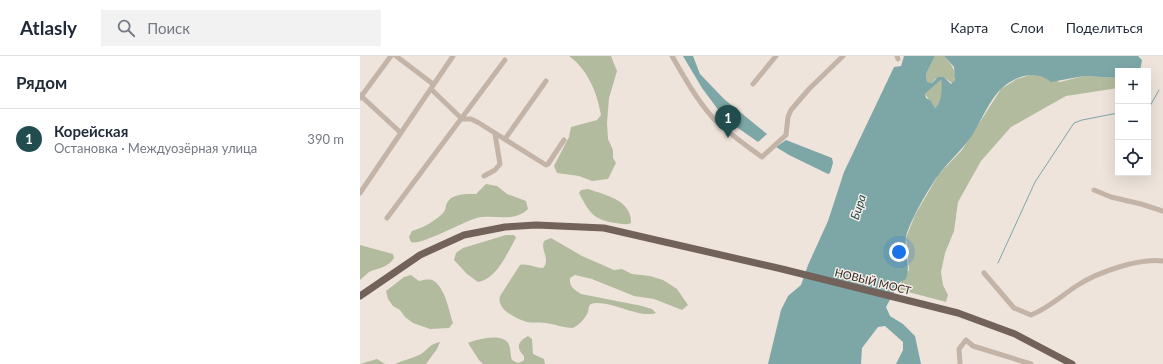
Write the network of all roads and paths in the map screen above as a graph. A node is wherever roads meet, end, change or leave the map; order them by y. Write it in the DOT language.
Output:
graph roads {
  1 [pos="391,56"];
  2 [pos="396,56"];
  3 [pos="453,56"];
  4 [pos="672,56"];
  5 [pos="776,56"];
  6 [pos="843,56"];
  7 [pos="506,60"];
  8 [pos="546,81"];
  9 [pos="434,84"];
  10 [pos="753,84"];
  11 [pos="432,90"];
  12 [pos="361,97"];
  13 [pos="462,119"];
  14 [pos="401,133"];
  15 [pos="495,134"];
  16 [pos="505,139"];
  17 [pos="564,140"];
  18 [pos="484,176"];
  19 [pos="1094,190"];
  20 [pos="360,193"];
  21 [pos="1163,211"];
  22 [pos="387,218"];
  23 [pos="1163,261"];
  24 [pos="984,273"];
  25 [pos="360,296"];
  26 [pos="960,364"];
  27 [pos="1031,364"];
  28 [pos="1072,364"];
  1 -- 12 [label="street"];
  2 -- 9 [label="street"];
  3 -- 9 [label="street"];
  4 -- 6 [label="street"];
  5 -- 10 [label="street"];
  7 -- 13 [label="street"];
  8 -- 16 [label="street"];
  9 -- 11 [label="street"];
  11 -- 13 [label="street"];
  11 -- 14 [label="street"];
  12 -- 14 [label="street"];
  13 -- 15 [label="street"];
  13 -- 22 [label="street"];
  14 -- 20 [label="street"];
  15 -- 16 [label="street"];
  15 -- 18 [label="street"];
  16 -- 17 [label="street"];
  19 -- 21 [label="street"];
  23 -- 24 [label="street"];
  25 -- 28 [label="main road, НОВЫЙ МОСТ"];
  26 -- 27 [label="street"];
}
